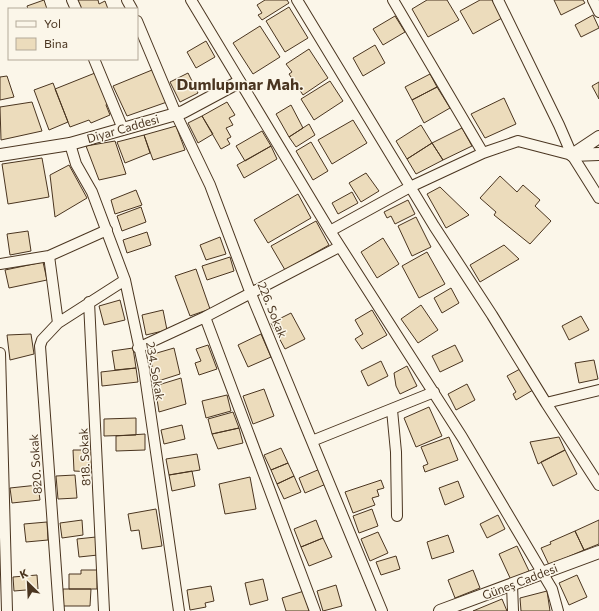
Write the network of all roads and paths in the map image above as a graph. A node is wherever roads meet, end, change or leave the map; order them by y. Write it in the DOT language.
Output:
graph roads {
  1 [pos="191,0"];
  2 [pos="297,0"];
  3 [pos="393,0"];
  4 [pos="498,0"];
  5 [pos="593,0"];
  6 [pos="599,12"];
  7 [pos="138,22"];
  8 [pos="94,60"];
  9 [pos="239,82"];
  10 [pos="176,114"];
  11 [pos="123,129"];
  12 [pos="599,137"];
  13 [pos="70,144"];
  14 [pos="483,153"];
  15 [pos="599,154"];
  16 [pos="0,155"];
  17 [pos="572,155"];
  18 [pos="410,187"];
  19 [pos="599,198"];
  20 [pos="107,230"];
  21 [pos="330,231"];
  22 [pos="340,246"];
  23 [pos="49,256"];
  24 [pos="0,264"];
  25 [pos="124,280"];
  26 [pos="251,294"];
  27 [pos="89,302"];
  28 [pos="205,317"];
  29 [pos="58,323"];
  30 [pos="138,348"];
  31 [pos="0,353"];
  32 [pos="599,390"];
  33 [pos="434,392"];
  34 [pos="546,404"];
  35 [pos="392,410"];
  36 [pos="312,441"];
  37 [pos="599,485"];
  38 [pos="397,516"];
  39 [pos="599,552"];
  40 [pos="543,573"];
  41 [pos="512,585"];
  42 [pos="7,611"];
  43 [pos="59,611"];
  44 [pos="104,611"];
  45 [pos="179,611"];
  46 [pos="315,611"];
  47 [pos="382,611"];
  48 [pos="440,611"];
  49 [pos="513,611"];
  50 [pos="558,611"];
  1 -- 9 [label="street"];
  2 -- 18 [label="street"];
  3 -- 14 [label="street"];
  4 -- 17 [label="street"];
  5 -- 6 [label="street"];
  7 -- 10 [label="street, 226. Sokak"];
  8 -- 11 [label="street"];
  9 -- 10 [label="street, Diyar Caddesi"];
  9 -- 21 [label="street"];
  10 -- 11 [label="street, Diyar Caddesi"];
  10 -- 26 [label="street, 226. Sokak"];
  11 -- 13 [label="street, Diyar Caddesi"];
  12 -- 17 [label="street"];
  13 -- 16 [label="street, Diyar Caddesi"];
  13 -- 20 [label="street, 234. Sokak"];
  14 -- 17 [label="street"];
  14 -- 18 [label="street"];
  15 -- 17 [label="street"];
  17 -- 19 [label="street"];
  18 -- 21 [label="street"];
  18 -- 34 [label="street"];
  20 -- 23 [label="street"];
  20 -- 25 [label="street, 234. Sokak"];
  21 -- 22 [label="street"];
  22 -- 26 [label="street"];
  22 -- 33 [label="street"];
  23 -- 24 [label="street"];
  23 -- 29 [label="street"];
  25 -- 27 [label="street, 820. Sokak"];
  25 -- 30 [label="street, 234. Sokak"];
  26 -- 28 [label="street"];
  26 -- 36 [label="street, 226. Sokak"];
  27 -- 29 [label="street, 820. Sokak"];
  27 -- 44 [label="street, 818. Sokak"];
  28 -- 30 [label="street"];
  28 -- 46 [label="street"];
  29 -- 43 [label="street, 820. Sokak"];
  30 -- 45 [label="street, 234. Sokak"];
  31 -- 42 [label="street"];
  32 -- 34 [label="street"];
  33 -- 35 [label="street"];
  33 -- 40 [label="street"];
  34 -- 37 [label="street"];
  35 -- 36 [label="street"];
  35 -- 38 [label="street"];
  36 -- 47 [label="street, 226. Sokak"];
  39 -- 40 [label="street, Güneş Caddesi"];
  40 -- 41 [label="street, Güneş Caddesi"];
  40 -- 50 [label="street"];
  41 -- 48 [label="street, Güneş Caddesi"];
  41 -- 49 [label="street"];
}
